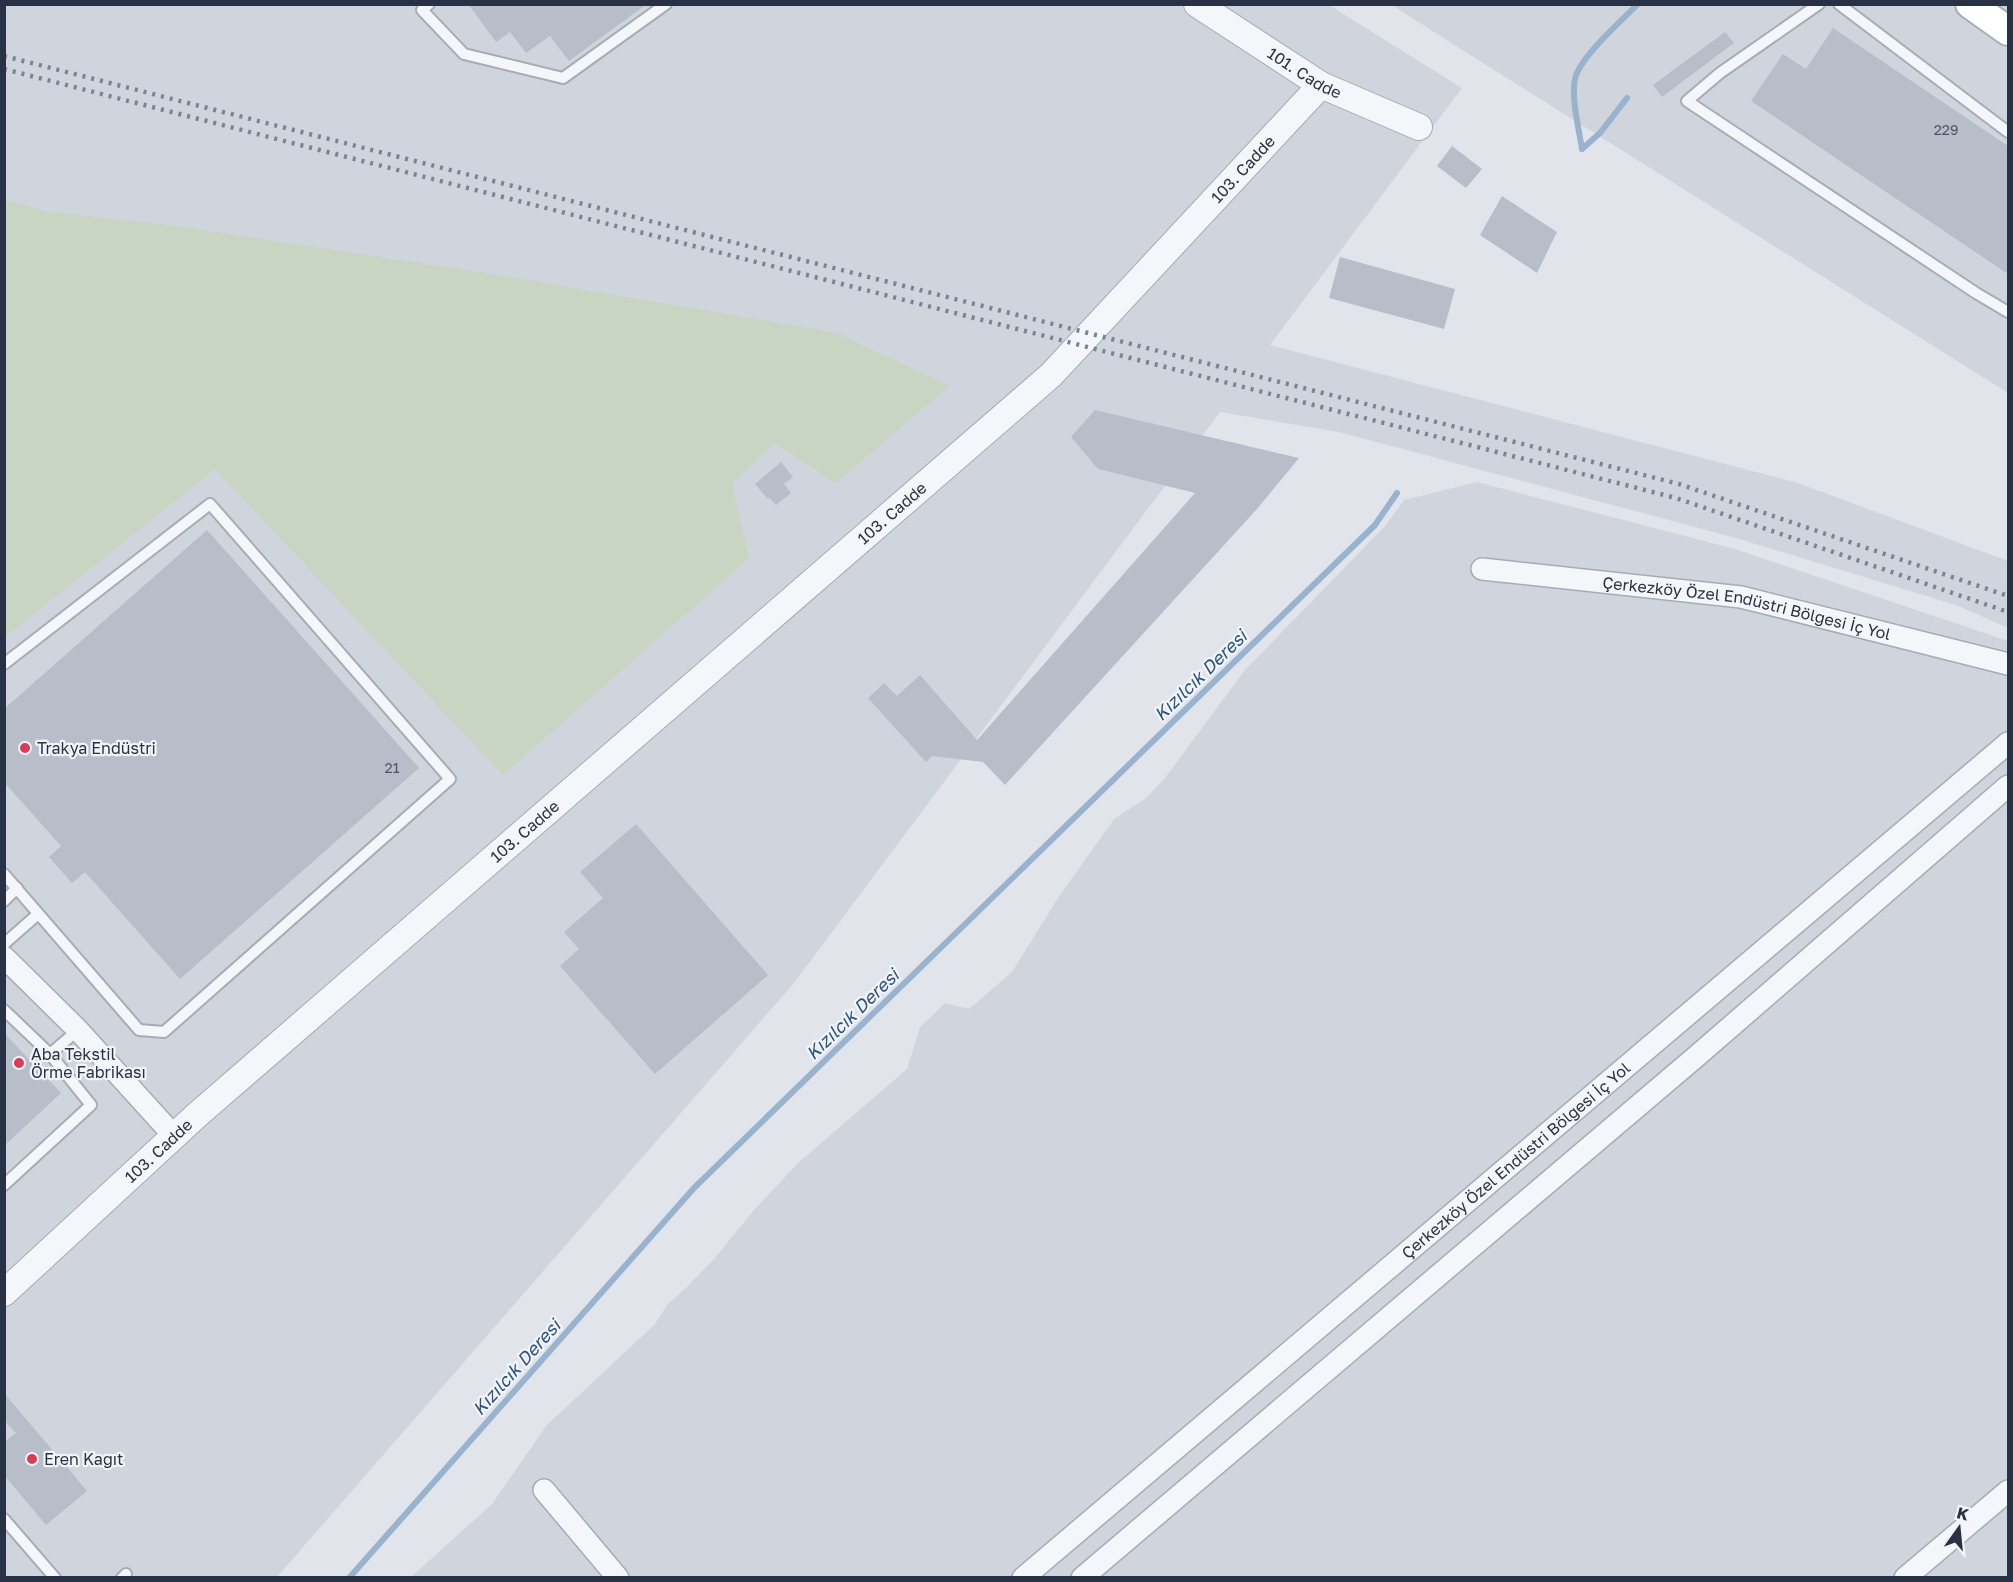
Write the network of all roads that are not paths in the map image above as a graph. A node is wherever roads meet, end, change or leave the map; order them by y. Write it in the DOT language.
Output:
graph roads {
  1 [pos="429,4"];
  2 [pos="666,4"];
  3 [pos="1197,4"];
  4 [pos="1819,4"];
  5 [pos="1839,4"];
  6 [pos="1970,4"];
  7 [pos="2008,31"];
  8 [pos="1321,85"];
  9 [pos="1419,127"];
  10 [pos="2008,132"];
  11 [pos="2008,312"];
  12 [pos="1482,569"];
  13 [pos="4,664"];
  14 [pos="2008,664"];
  15 [pos="2008,743"];
  16 [pos="2008,786"];
  17 [pos="4,874"];
  18 [pos="17,888"];
  19 [pos="4,902"];
  20 [pos="38,914"];
  21 [pos="4,944"];
  22 [pos="4,957"];
  23 [pos="4,1010"];
  24 [pos="78,1030"];
  25 [pos="50,1054"];
  26 [pos="174,1136"];
  27 [pos="4,1185"];
  28 [pos="4,1293"];
  29 [pos="544,1490"];
  30 [pos="2008,1491"];
  31 [pos="4,1519"];
  32 [pos="55,1578"];
  33 [pos="618,1578"];
  34 [pos="1023,1578"];
  35 [pos="1082,1578"];
  36 [pos="1905,1578"];
  1 -- 2 [label="lane"];
  3 -- 8 [label="street, 101. Cadde"];
  4 -- 11 [label="lane"];
  5 -- 10 [label="lane"];
  6 -- 7 [label="main road"];
  8 -- 9 [label="street, 101. Cadde"];
  8 -- 26 [label="street, 103. Cadde"];
  12 -- 14 [label="street, Çerkezköy Özel Endüstri Bölgesi İç Yol"];
  13 -- 20 [label="lane"];
  15 -- 34 [label="street, Çerkezköy Özel Endüstri Bölgesi İç Yol"];
  16 -- 35 [label="street"];
  17 -- 18 [label="lane"];
  18 -- 19 [label="lane"];
  18 -- 20 [label="lane"];
  20 -- 21 [label="lane"];
  22 -- 24 [label="street"];
  23 -- 25 [label="lane"];
  24 -- 25 [label="lane"];
  24 -- 26 [label="street"];
  25 -- 27 [label="lane"];
  26 -- 28 [label="street, 103. Cadde"];
  29 -- 33 [label="street"];
  30 -- 36 [label="street"];
  31 -- 32 [label="lane"];
}
